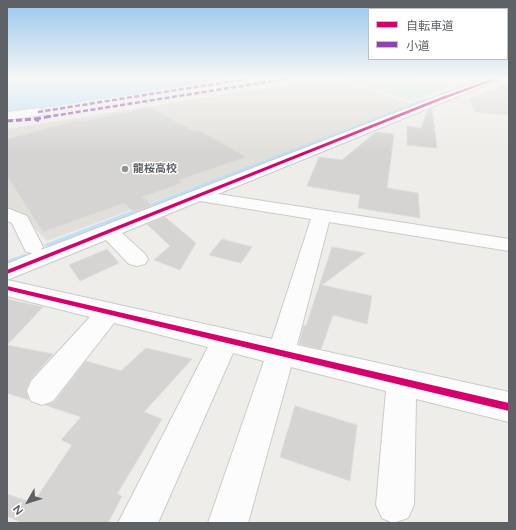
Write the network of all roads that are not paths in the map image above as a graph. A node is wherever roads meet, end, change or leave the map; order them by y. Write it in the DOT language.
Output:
graph roads {
  1 [pos="422,103"];
  2 [pos="38,112"];
  3 [pos="7,116"];
  4 [pos="197,196"];
  5 [pos="322,215"];
  6 [pos="11,219"];
  7 [pos="108,231"];
  8 [pos="509,245"];
  9 [pos="33,247"];
  10 [pos="137,259"];
  11 [pos="7,272"];
  12 [pos="7,288"];
  13 [pos="108,313"];
  14 [pos="225,340"];
  15 [pos="281,353"];
  16 [pos="402,381"];
  17 [pos="42,391"];
  18 [pos="509,407"];
  19 [pos="395,505"];
  20 [pos="138,523"];
  21 [pos="228,523"];
  1 -- 4 [label="street"];
  2 -- 3 [label="street"];
  4 -- 5 [label="street"];
  4 -- 7 [label="street"];
  5 -- 8 [label="street"];
  5 -- 15 [label="street"];
  6 -- 9 [label="street"];
  7 -- 10 [label="street"];
  7 -- 11 [label="street"];
  12 -- 13 [label="street"];
  13 -- 14 [label="street"];
  13 -- 17 [label="street"];
  14 -- 15 [label="street"];
  14 -- 20 [label="street"];
  15 -- 16 [label="street"];
  15 -- 21 [label="street"];
  16 -- 18 [label="street"];
  16 -- 19 [label="street"];
}
